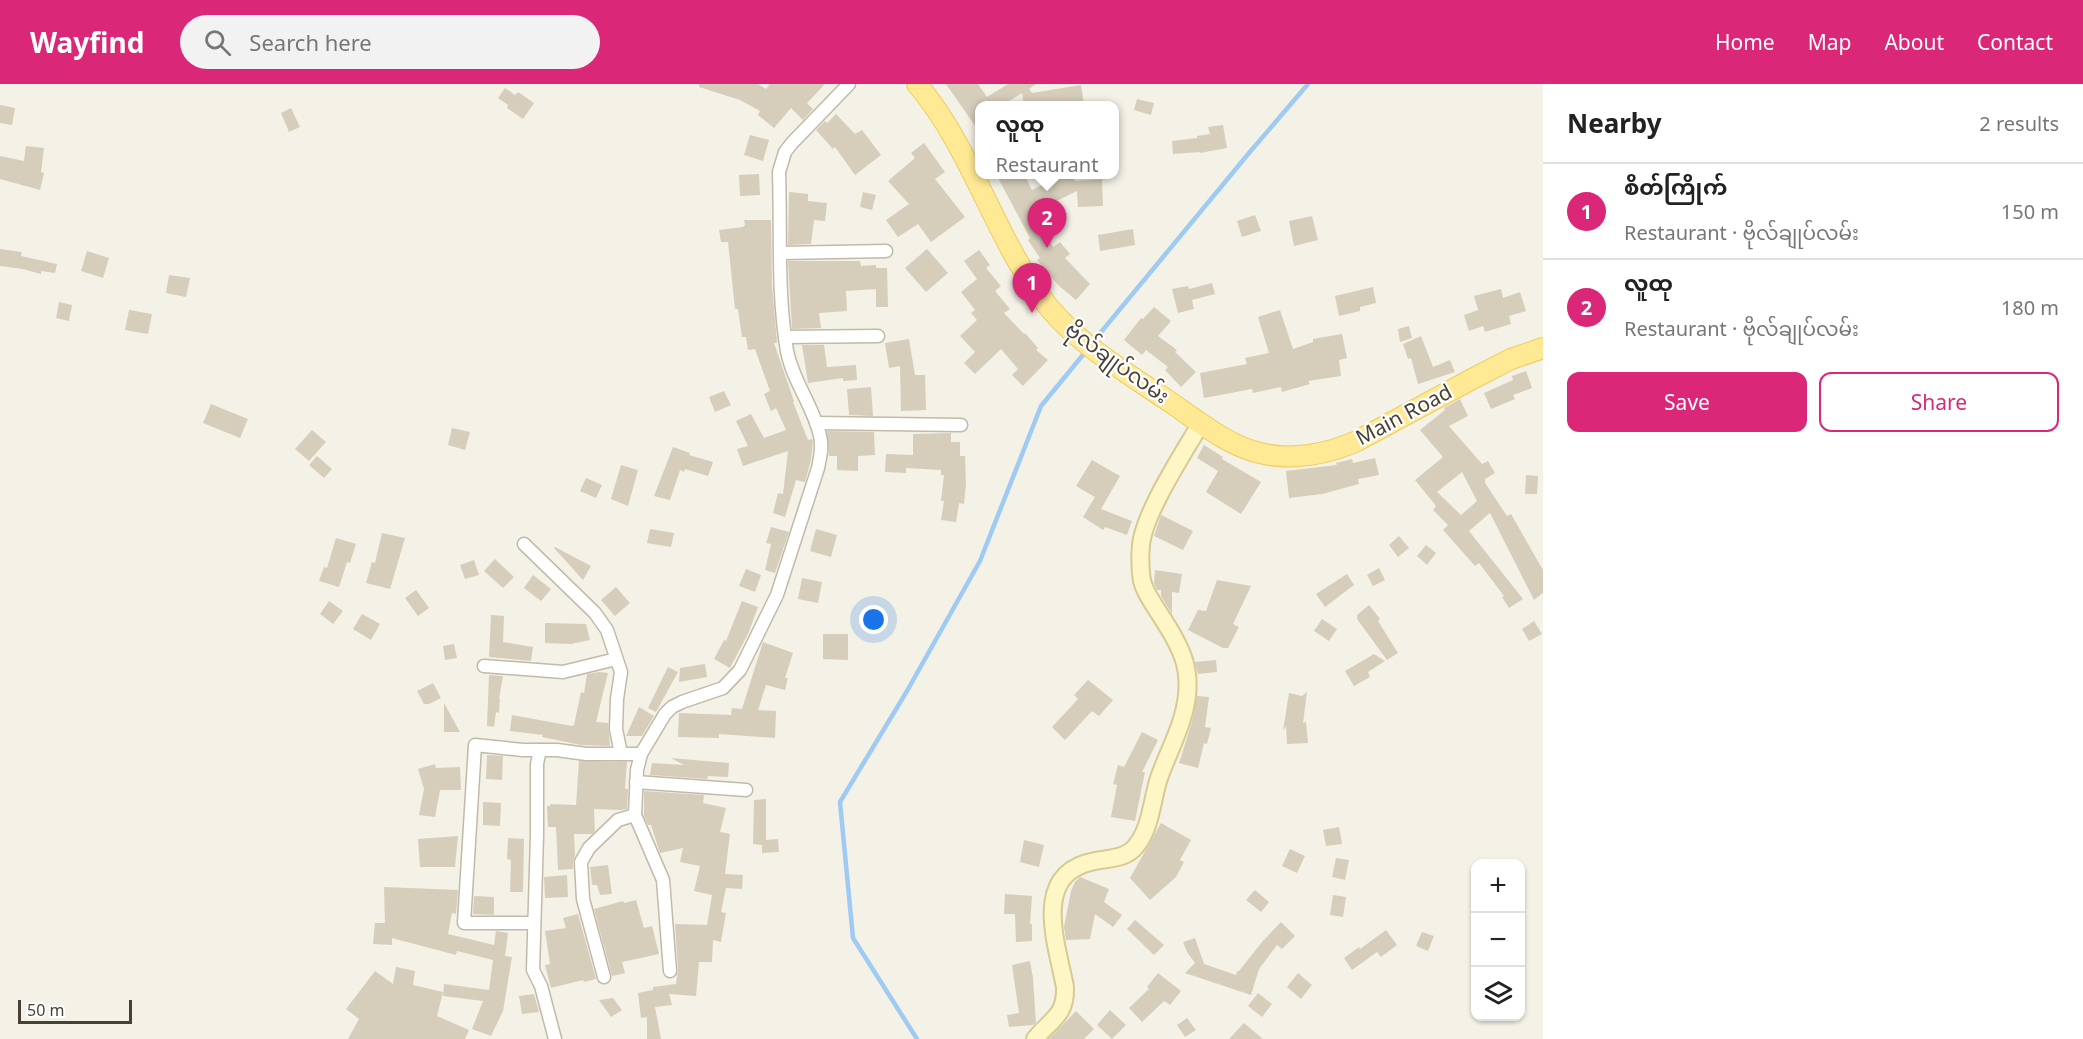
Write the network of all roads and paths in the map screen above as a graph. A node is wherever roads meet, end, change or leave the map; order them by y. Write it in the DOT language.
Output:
graph roads {
  1 [pos="849,84"];
  2 [pos="917,84"];
  3 [pos="975,178"];
  4 [pos="975,179"];
  5 [pos="886,250"];
  6 [pos="781,253"];
  7 [pos="785,336"];
  8 [pos="878,336"];
  9 [pos="1543,348"];
  10 [pos="816,423"];
  11 [pos="1201,423"];
  12 [pos="962,425"];
  13 [pos="1259,453"];
  14 [pos="524,544"];
  15 [pos="616,658"];
  16 [pos="484,666"];
  17 [pos="540,750"];
  18 [pos="621,754"];
  19 [pos="641,754"];
  20 [pos="636,782"];
  21 [pos="746,790"];
  22 [pos="635,815"];
  23 [pos="533,923"];
  24 [pos="670,971"];
  25 [pos="604,977"];
  26 [pos="555,1039"];
  27 [pos="1035,1039"];
  1 -- 6 [label="street"];
  2 -- 3 [label="main road, ဗိုလ်‌ချုပ်‌လမ်း"];
  4 -- 11 [label="main road, ဗိုလ်‌ချုပ်‌လမ်း"];
  5 -- 6 [label="street"];
  6 -- 7 [label="street"];
  7 -- 8 [label="street"];
  7 -- 10 [label="street"];
  9 -- 13 [label="main road, Main Road"];
  10 -- 12 [label="street"];
  10 -- 19 [label="street"];
  11 -- 13 [label="main road, ဗိုလ်‌ချုပ်‌လမ်း"];
  11 -- 27 [label="street"];
  14 -- 15 [label="street"];
  15 -- 16 [label="street"];
  15 -- 18 [label="street"];
  17 -- 18 [label="street"];
  17 -- 23 [label="street"];
  17 -- 23 [label="street"];
  18 -- 19 [label="street"];
  19 -- 20 [label="street"];
  20 -- 21 [label="street"];
  20 -- 22 [label="street"];
  22 -- 24 [label="street"];
  22 -- 25 [label="street"];
  23 -- 26 [label="street"];
}
